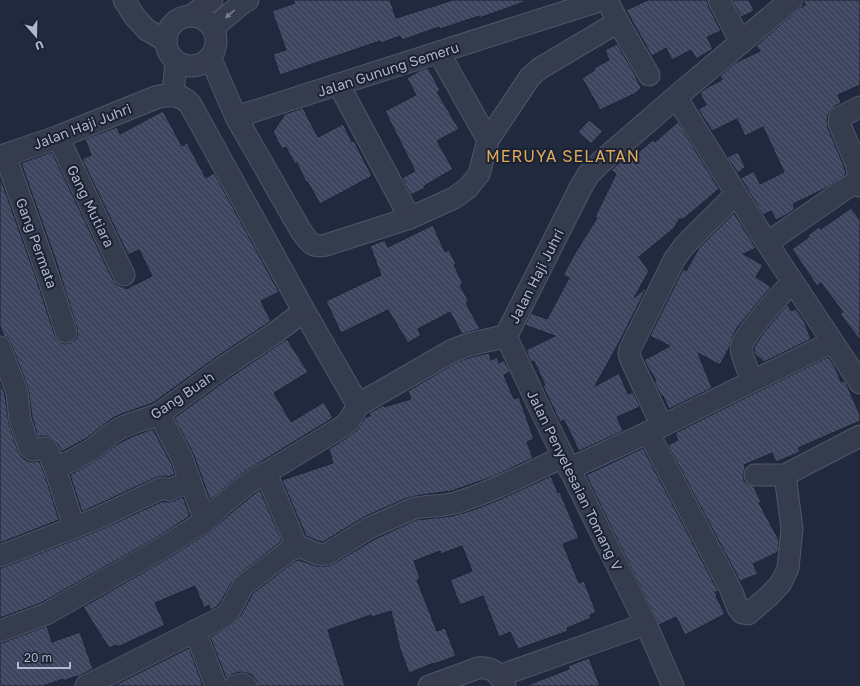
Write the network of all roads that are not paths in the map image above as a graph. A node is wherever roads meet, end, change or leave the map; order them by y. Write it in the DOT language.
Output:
graph roads {
  1 [pos="124,0"];
  2 [pos="212,0"];
  3 [pos="248,0"];
  4 [pos="602,0"];
  5 [pos="607,0"];
  6 [pos="719,0"];
  7 [pos="792,0"];
  8 [pos="191,16"];
  9 [pos="618,22"];
  10 [pos="213,28"];
  11 [pos="166,41"];
  12 [pos="741,42"];
  13 [pos="439,53"];
  14 [pos="210,58"];
  15 [pos="176,61"];
  16 [pos="649,75"];
  17 [pos="339,85"];
  18 [pos="169,95"];
  19 [pos="676,96"];
  20 [pos="860,107"];
  21 [pos="236,118"];
  22 [pos="58,137"];
  23 [pos="488,140"];
  24 [pos="2,156"];
  25 [pos="859,183"];
  26 [pos="736,194"];
  27 [pos="410,218"];
  28 [pos="767,243"];
  29 [pos="124,275"];
  30 [pos="792,282"];
  31 [pos="304,311"];
  32 [pos="66,332"];
  33 [pos="506,336"];
  34 [pos="832,342"];
  35 [pos="0,346"];
  36 [pos="752,381"];
  37 [pos="860,384"];
  38 [pos="358,405"];
  39 [pos="159,414"];
  40 [pos="655,429"];
  41 [pos="860,436"];
  42 [pos="566,463"];
  43 [pos="55,468"];
  44 [pos="266,473"];
  45 [pos="755,475"];
  46 [pos="785,475"];
  47 [pos="190,481"];
  48 [pos="205,521"];
  49 [pos="74,527"];
  50 [pos="297,547"];
  51 [pos="0,556"];
  52 [pos="646,624"];
  53 [pos="0,631"];
  54 [pos="194,631"];
  55 [pos="502,681"];
  56 [pos="86,686"];
  57 [pos="216,686"];
  58 [pos="235,686"];
  59 [pos="246,686"];
  60 [pos="429,686"];
  61 [pos="673,686"];
  1 -- 11 [label="street"];
  2 -- 8 [label="street"];
  3 -- 10 [label="street, one-way"];
  4 -- 13 [label="street, Jalan Gunung Semeru"];
  5 -- 9 [label="street"];
  6 -- 12 [label="street"];
  7 -- 12 [label="street, Jalan Haji Juhri"];
  8 -- 10 [label="street"];
  8 -- 11 [label="street"];
  9 -- 16 [label="street"];
  9 -- 23 [label="street"];
  10 -- 14 [label="street"];
  11 -- 15 [label="street"];
  12 -- 19 [label="street, Jalan Haji Juhri"];
  13 -- 17 [label="street, Jalan Gunung Semeru"];
  13 -- 23 [label="street"];
  14 -- 15 [label="street"];
  14 -- 21 [label="street"];
  15 -- 18 [label="street"];
  17 -- 21 [label="street, Jalan Gunung Semeru"];
  17 -- 27 [label="street"];
  18 -- 22 [label="street, Jalan Haji Juhri"];
  18 -- 31 [label="street"];
  19 -- 26 [label="street"];
  19 -- 33 [label="street, Jalan Haji Juhri"];
  20 -- 25 [label="street"];
  21 -- 27 [label="street"];
  22 -- 24 [label="street, Jalan Haji Juhri"];
  22 -- 29 [label="street, Gang Mutiara"];
  23 -- 27 [label="street"];
  24 -- 32 [label="street, Gang Permata"];
  25 -- 28 [label="street"];
  26 -- 28 [label="street"];
  26 -- 40 [label="street"];
  28 -- 30 [label="street"];
  30 -- 34 [label="street"];
  30 -- 36 [label="street"];
  31 -- 38 [label="street"];
  31 -- 39 [label="street, Gang Buah"];
  33 -- 38 [label="street, Jalan Haji Juhri"];
  33 -- 42 [label="street, Jalan Penyelesaian Tomang V"];
  34 -- 36 [label="street"];
  34 -- 37 [label="street"];
  35 -- 43 [label="street"];
  36 -- 40 [label="street"];
  38 -- 44 [label="street"];
  39 -- 43 [label="street, Gang Buah"];
  39 -- 47 [label="street"];
  40 -- 42 [label="street"];
  40 -- 46 [label="street"];
  41 -- 46 [label="street"];
  42 -- 50 [label="street"];
  42 -- 52 [label="street, Jalan Penyelesaian Tomang V"];
  43 -- 49 [label="street"];
  44 -- 48 [label="street"];
  44 -- 50 [label="street"];
  45 -- 46 [label="street"];
  47 -- 48 [label="street"];
  47 -- 49 [label="street"];
  48 -- 53 [label="street"];
  49 -- 51 [label="street"];
  50 -- 54 [label="street"];
  52 -- 55 [label="street"];
  52 -- 61 [label="street, Jalan Penyelesaian Tomang V"];
  54 -- 56 [label="street"];
  54 -- 57 [label="street"];
  55 -- 60 [label="street"];
  58 -- 59 [label="street"];
}
